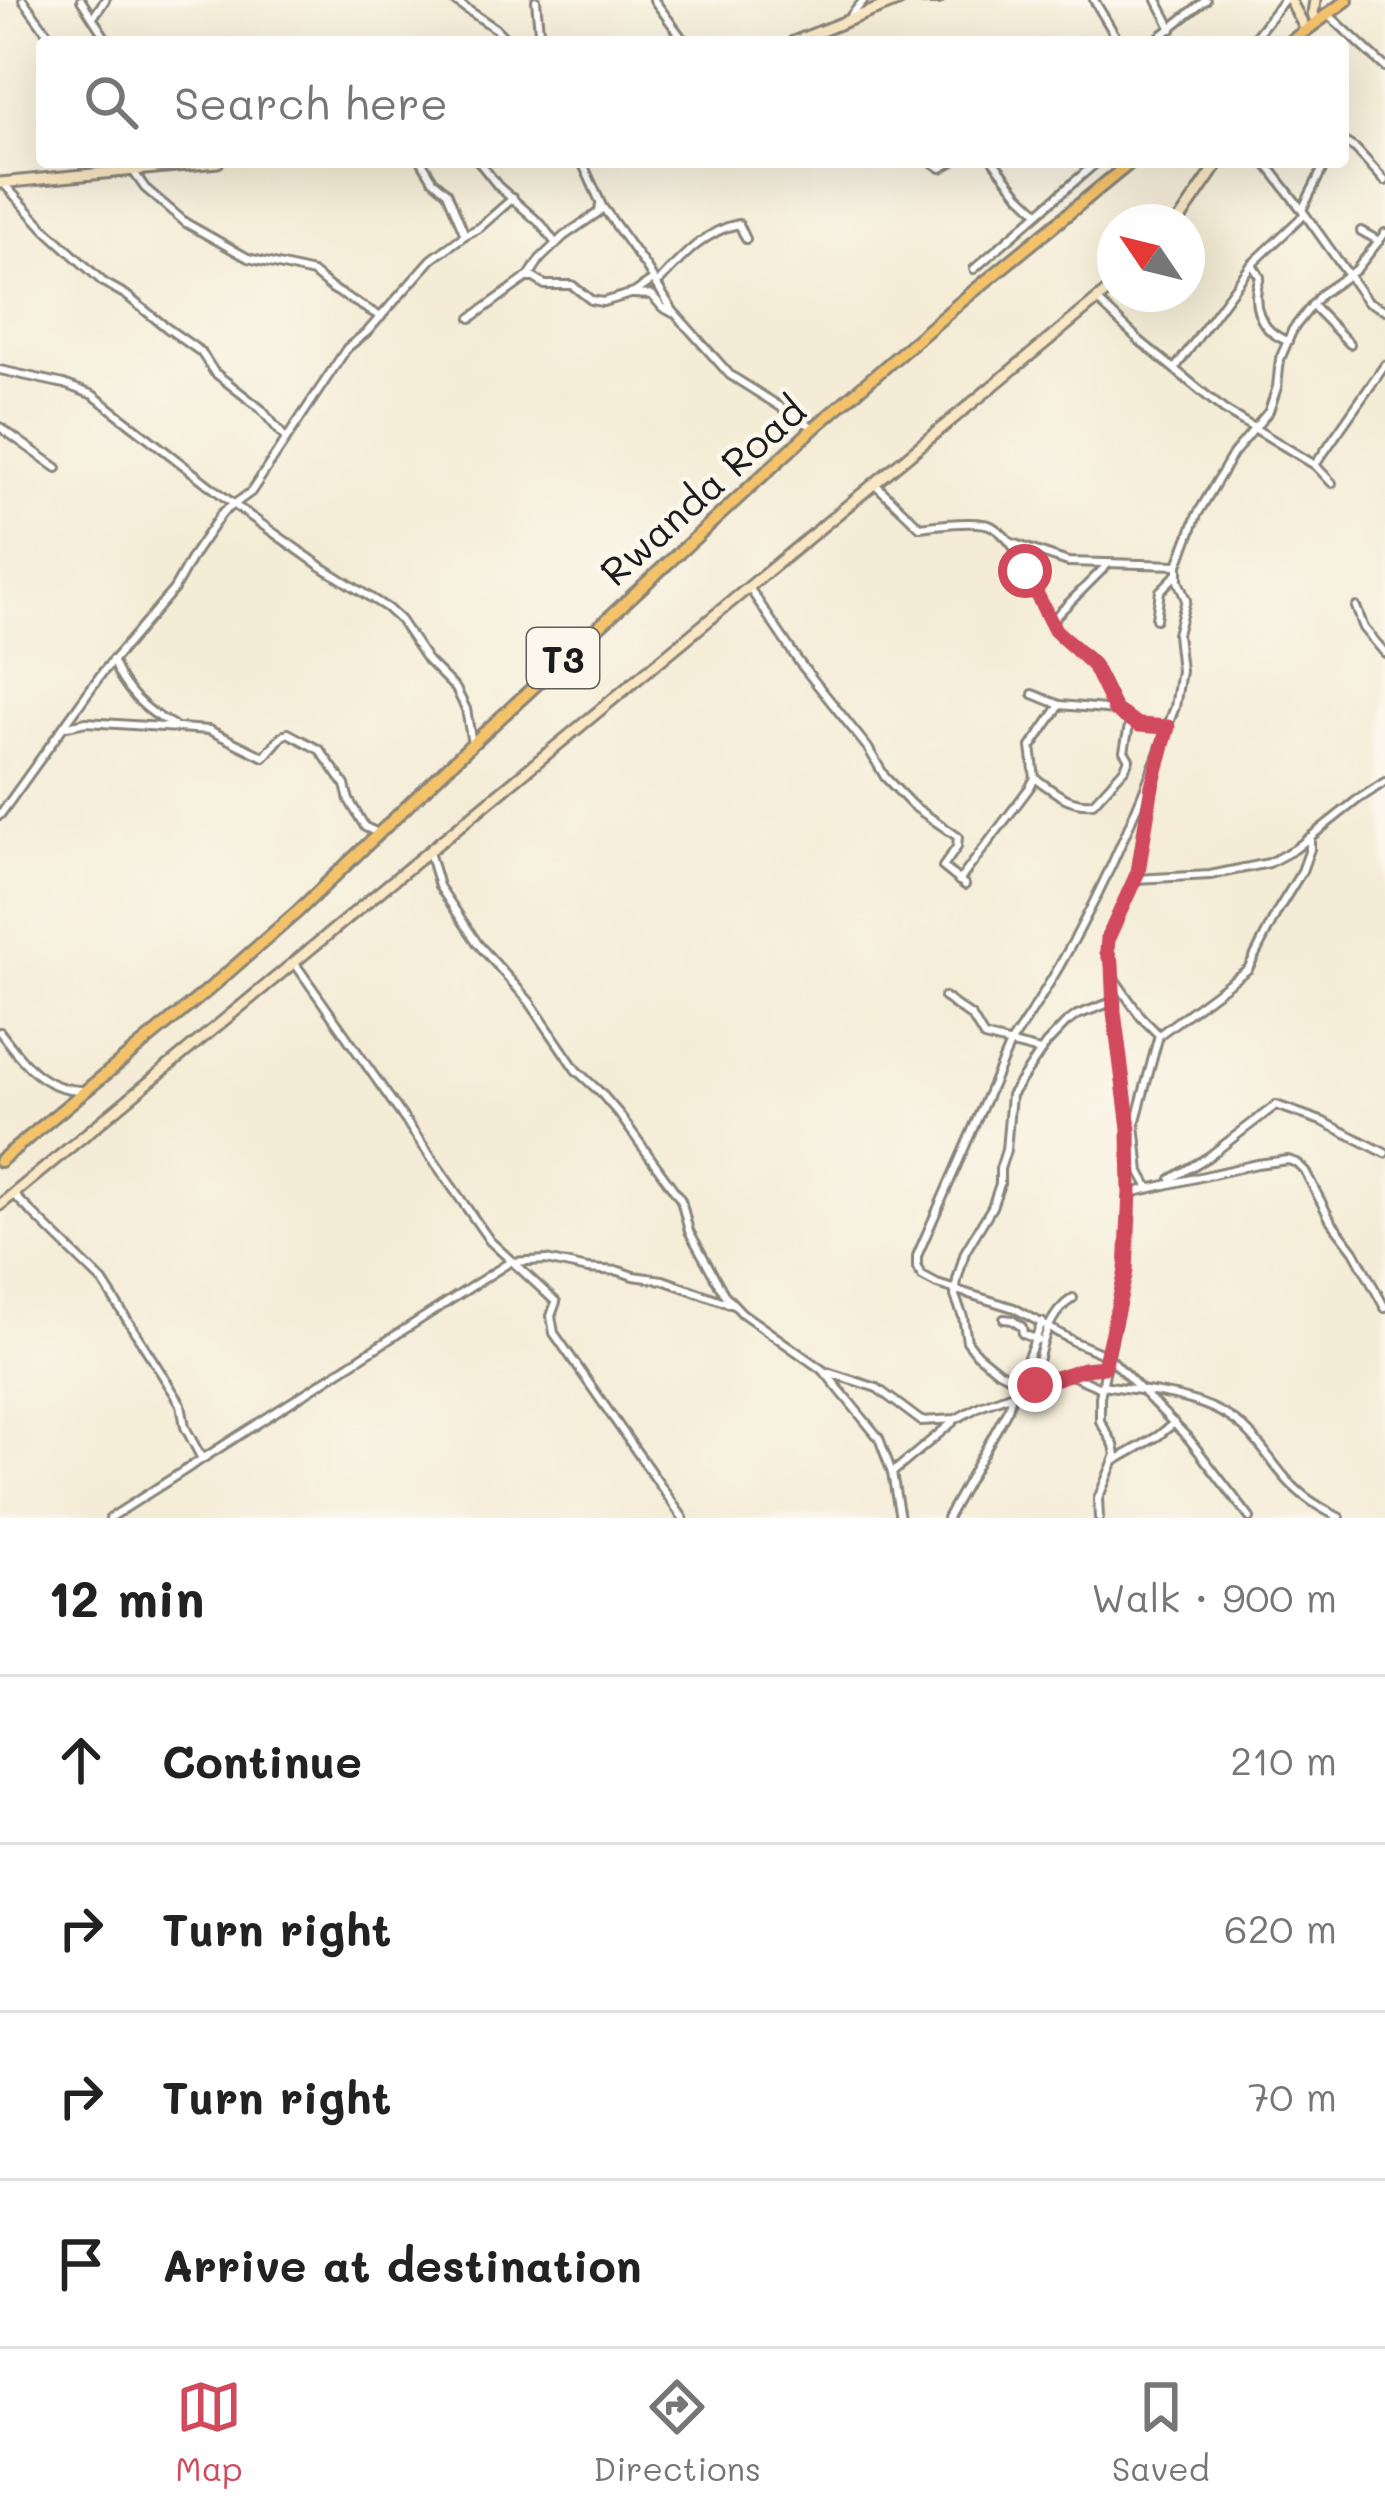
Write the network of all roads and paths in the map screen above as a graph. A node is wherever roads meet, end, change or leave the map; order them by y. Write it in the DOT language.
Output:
graph roads {
  1 [pos="23,0"];
  2 [pos="81,0"];
  3 [pos="105,0"];
  4 [pos="453,0"];
  5 [pos="536,0"];
  6 [pos="654,0"];
  7 [pos="865,0"];
  8 [pos="900,0"];
  9 [pos="922,0"];
  10 [pos="939,0"];
  11 [pos="1094,0"];
  12 [pos="1157,0"];
  13 [pos="1287,0"];
  14 [pos="1315,0"];
  15 [pos="1347,0"];
  16 [pos="1203,1"];
  17 [pos="94,16"];
  18 [pos="846,21"];
  19 [pos="1317,22"];
  20 [pos="1172,29"];
  21 [pos="50,36"];
  22 [pos="105,36"];
  23 [pos="503,36"];
  24 [pos="539,36"];
  25 [pos="681,36"];
  26 [pos="808,36"];
  27 [pos="1112,36"];
  28 [pos="1162,36"];
  29 [pos="1255,36"];
  30 [pos="1298,36"];
  31 [pos="1338,36"];
  32 [pos="1349,43"];
  33 [pos="1385,67"];
  34 [pos="1349,144"];
  35 [pos="159,168"];
  36 [pos="426,168"];
  37 [pos="484,168"];
  38 [pos="585,168"];
  39 [pos="999,168"];
  40 [pos="1092,168"];
  41 [pos="1124,168"];
  42 [pos="1215,168"];
  43 [pos="1269,168"];
  44 [pos="1322,168"];
  45 [pos="133,171"];
  46 [pos="1385,182"];
  47 [pos="2,183"];
  48 [pos="513,197"];
  49 [pos="599,201"];
  50 [pos="1192,204"];
  51 [pos="1038,212"];
  52 [pos="1303,212"];
  53 [pos="1361,231"];
  54 [pos="465,235"];
  55 [pos="1382,237"];
  56 [pos="746,239"];
  57 [pos="556,244"];
  58 [pos="1252,264"];
  59 [pos="974,269"];
  60 [pos="1347,275"];
  61 [pos="525,278"];
  62 [pos="1241,279"];
  63 [pos="655,282"];
  64 [pos="1255,291"];
  65 [pos="629,295"];
  66 [pos="1097,300"];
  67 [pos="1312,305"];
  68 [pos="1385,310"];
  69 [pos="1110,312"];
  70 [pos="675,314"];
  71 [pos="381,317"];
  72 [pos="471,318"];
  73 [pos="1288,341"];
  74 [pos="1350,344"];
  75 [pos="1385,365"];
  76 [pos="1175,367"];
  77 [pos="0,370"];
  78 [pos="0,427"];
  79 [pos="814,428"];
  80 [pos="1254,429"];
  81 [pos="286,439"];
  82 [pos="1316,465"];
  83 [pos="57,468"];
  84 [pos="874,482"];
  85 [pos="1332,483"];
  86 [pos="233,503"];
  87 [pos="1008,542"];
  88 [pos="1109,562"];
  89 [pos="1178,569"];
  90 [pos="748,586"];
  91 [pos="1356,607"];
  92 [pos="1156,619"];
  93 [pos="1051,621"];
  94 [pos="1385,653"];
  95 [pos="112,661"];
  96 [pos="1033,694"];
  97 [pos="1060,705"];
  98 [pos="1115,710"];
  99 [pos="1130,721"];
  100 [pos="65,728"];
  101 [pos="182,729"];
  102 [pos="1167,729"];
  103 [pos="472,744"];
  104 [pos="1035,778"];
  105 [pos="1385,782"];
  106 [pos="0,815"];
  107 [pos="378,833"];
  108 [pos="1310,837"];
  109 [pos="429,852"];
  110 [pos="1135,879"];
  111 [pos="294,962"];
  112 [pos="1112,976"];
  113 [pos="944,997"];
  114 [pos="1115,1001"];
  115 [pos="0,1032"];
  116 [pos="1159,1035"];
  117 [pos="1010,1044"];
  118 [pos="1042,1051"];
  119 [pos="86,1090"];
  120 [pos="1385,1153"];
  121 [pos="0,1161"];
  122 [pos="1162,1184"];
  123 [pos="1149,1188"];
  124 [pos="1130,1193"];
  125 [pos="13,1194"];
  126 [pos="0,1205"];
  127 [pos="510,1262"];
  128 [pos="955,1290"];
  129 [pos="1073,1298"];
  130 [pos="733,1305"];
  131 [pos="1385,1308"];
  132 [pos="1004,1319"];
  133 [pos="1045,1324"];
  134 [pos="1040,1341"];
  135 [pos="1108,1356"];
  136 [pos="1104,1367"];
  137 [pos="824,1371"];
  138 [pos="1069,1374"];
  139 [pos="1018,1381"];
  140 [pos="1031,1386"];
  141 [pos="1101,1386"];
  142 [pos="1143,1390"];
  143 [pos="1013,1393"];
  144 [pos="956,1420"];
  145 [pos="1174,1423"];
  146 [pos="202,1459"];
  147 [pos="1114,1461"];
  148 [pos="892,1473"];
  149 [pos="110,1518"];
  150 [pos="683,1518"];
  151 [pos="900,1518"];
  152 [pos="947,1518"];
  153 [pos="1100,1518"];
  154 [pos="1250,1518"];
  155 [pos="1340,1518"];
  1 -- 21 [label="street"];
  2 -- 17 [label="street"];
  3 -- 17 [label="street"];
  4 -- 23 [label="street"];
  5 -- 24 [label="street"];
  6 -- 25 [label="street"];
  7 -- 18 [label="street"];
  8 -- 18 [label="street"];
  9 -- 10 [label="street"];
  11 -- 27 [label="street"];
  12 -- 20 [label="street"];
  13 -- 19 [label="street"];
  13 -- 29 [label="street"];
  14 -- 19 [label="street"];
  15 -- 19 [label="highway"];
  16 -- 20 [label="street"];
  17 -- 22 [label="street"];
  18 -- 26 [label="street"];
  19 -- 30 [label="highway"];
  19 -- 31 [label="street"];
  20 -- 28 [label="street"];
  32 -- 33 [label="street"];
  34 -- 46 [label="street"];
  35 -- 45 [label="street"];
  36 -- 54 [label="street"];
  37 -- 48 [label="street"];
  38 -- 49 [label="street"];
  39 -- 51 [label="street"];
  40 -- 51 [label="street"];
  41 -- 79 [label="highway, Rwanda Road / T3"];
  42 -- 50 [label="street"];
  43 -- 52 [label="street"];
  44 -- 52 [label="street"];
  45 -- 47 [label="street"];
  45 -- 71 [label="street"];
  47 -- 81 [label="street"];
  48 -- 54 [label="street"];
  48 -- 57 [label="street"];
  49 -- 57 [label="street"];
  49 -- 63 [label="street"];
  51 -- 59 [label="street"];
  52 -- 58 [label="street"];
  52 -- 60 [label="street"];
  53 -- 55 [label="street"];
  54 -- 71 [label="street"];
  55 -- 60 [label="street"];
  56 -- 63 [label="street"];
  57 -- 61 [label="street"];
  58 -- 62 [label="street"];
  58 -- 64 [label="street"];
  60 -- 67 [label="street"];
  60 -- 68 [label="street"];
  61 -- 65 [label="street"];
  61 -- 72 [label="street"];
  62 -- 64 [label="street"];
  62 -- 76 [label="street"];
  63 -- 65 [label="street"];
  63 -- 70 [label="street"];
  64 -- 73 [label="street"];
  65 -- 70 [label="street"];
  66 -- 84 [label="street"];
  67 -- 73 [label="street"];
  67 -- 74 [label="street"];
  69 -- 76 [label="street"];
  70 -- 79 [label="street"];
  71 -- 81 [label="street"];
  73 -- 80 [label="street"];
  75 -- 82 [label="street"];
  76 -- 80 [label="street"];
  77 -- 86 [label="street"];
  78 -- 83 [label="street"];
  79 -- 103 [label="highway, Rwanda Road / T3"];
  80 -- 82 [label="street"];
  80 -- 89 [label="street"];
  81 -- 86 [label="street"];
  82 -- 85 [label="street"];
  84 -- 87 [label="street"];
  84 -- 90 [label="street"];
  86 -- 95 [label="street"];
  86 -- 103 [label="street"];
  87 -- 88 [label="street"];
  87 -- 93 [label="street"];
  88 -- 89 [label="street"];
  88 -- 93 [label="street"];
  89 -- 92 [label="street"];
  89 -- 102 [label="street"];
  90 -- 104 [label="street"];
  90 -- 109 [label="street"];
  91 -- 94 [label="street"];
  93 -- 98 [label="street"];
  95 -- 100 [label="street"];
  95 -- 101 [label="street"];
  96 -- 97 [label="street"];
  97 -- 98 [label="street"];
  97 -- 104 [label="street"];
  98 -- 99 [label="street"];
  99 -- 102 [label="street"];
  99 -- 104 [label="street"];
  100 -- 101 [label="street"];
  100 -- 106 [label="street"];
  101 -- 107 [label="street"];
  102 -- 110 [label="street"];
  102 -- 117 [label="street"];
  103 -- 107 [label="highway, Rwanda Road / T3"];
  105 -- 108 [label="street"];
  107 -- 119 [label="highway, Rwanda Road / T3"];
  108 -- 110 [label="street"];
  108 -- 116 [label="street"];
  109 -- 111 [label="street"];
  109 -- 130 [label="street"];
  110 -- 112 [label="street"];
  111 -- 125 [label="street"];
  111 -- 127 [label="street"];
  112 -- 114 [label="street"];
  112 -- 116 [label="street"];
  113 -- 117 [label="street"];
  114 -- 118 [label="street"];
  114 -- 124 [label="street"];
  115 -- 119 [label="street"];
  116 -- 123 [label="street"];
  117 -- 118 [label="street"];
  117 -- 128 [label="street"];
  118 -- 128 [label="street"];
  119 -- 121 [label="highway, Rwanda Road / T3"];
  120 -- 122 [label="street"];
  122 -- 123 [label="street"];
  122 -- 131 [label="street"];
  123 -- 124 [label="street"];
  124 -- 135 [label="street"];
  125 -- 126 [label="street"];
  125 -- 146 [label="street"];
  127 -- 130 [label="street"];
  127 -- 146 [label="street"];
  127 -- 150 [label="street"];
  128 -- 133 [label="street"];
  128 -- 139 [label="street"];
  129 -- 133 [label="street"];
  130 -- 137 [label="street"];
  132 -- 134 [label="street"];
  133 -- 134 [label="street"];
  133 -- 135 [label="street"];
  134 -- 139 [label="street"];
  134 -- 140 [label="street"];
  135 -- 136 [label="street"];
  135 -- 142 [label="street"];
  136 -- 138 [label="street"];
  136 -- 141 [label="street"];
  137 -- 144 [label="street"];
  137 -- 148 [label="street"];
  138 -- 140 [label="street"];
  138 -- 141 [label="street"];
  139 -- 140 [label="street"];
  139 -- 143 [label="street"];
  140 -- 143 [label="street"];
  141 -- 142 [label="street"];
  141 -- 147 [label="street"];
  142 -- 145 [label="street"];
  142 -- 155 [label="street"];
  143 -- 144 [label="street"];
  143 -- 152 [label="street"];
  144 -- 148 [label="street"];
  145 -- 147 [label="street"];
  145 -- 154 [label="street"];
  146 -- 149 [label="street"];
  147 -- 153 [label="street"];
  148 -- 151 [label="street"];
}
